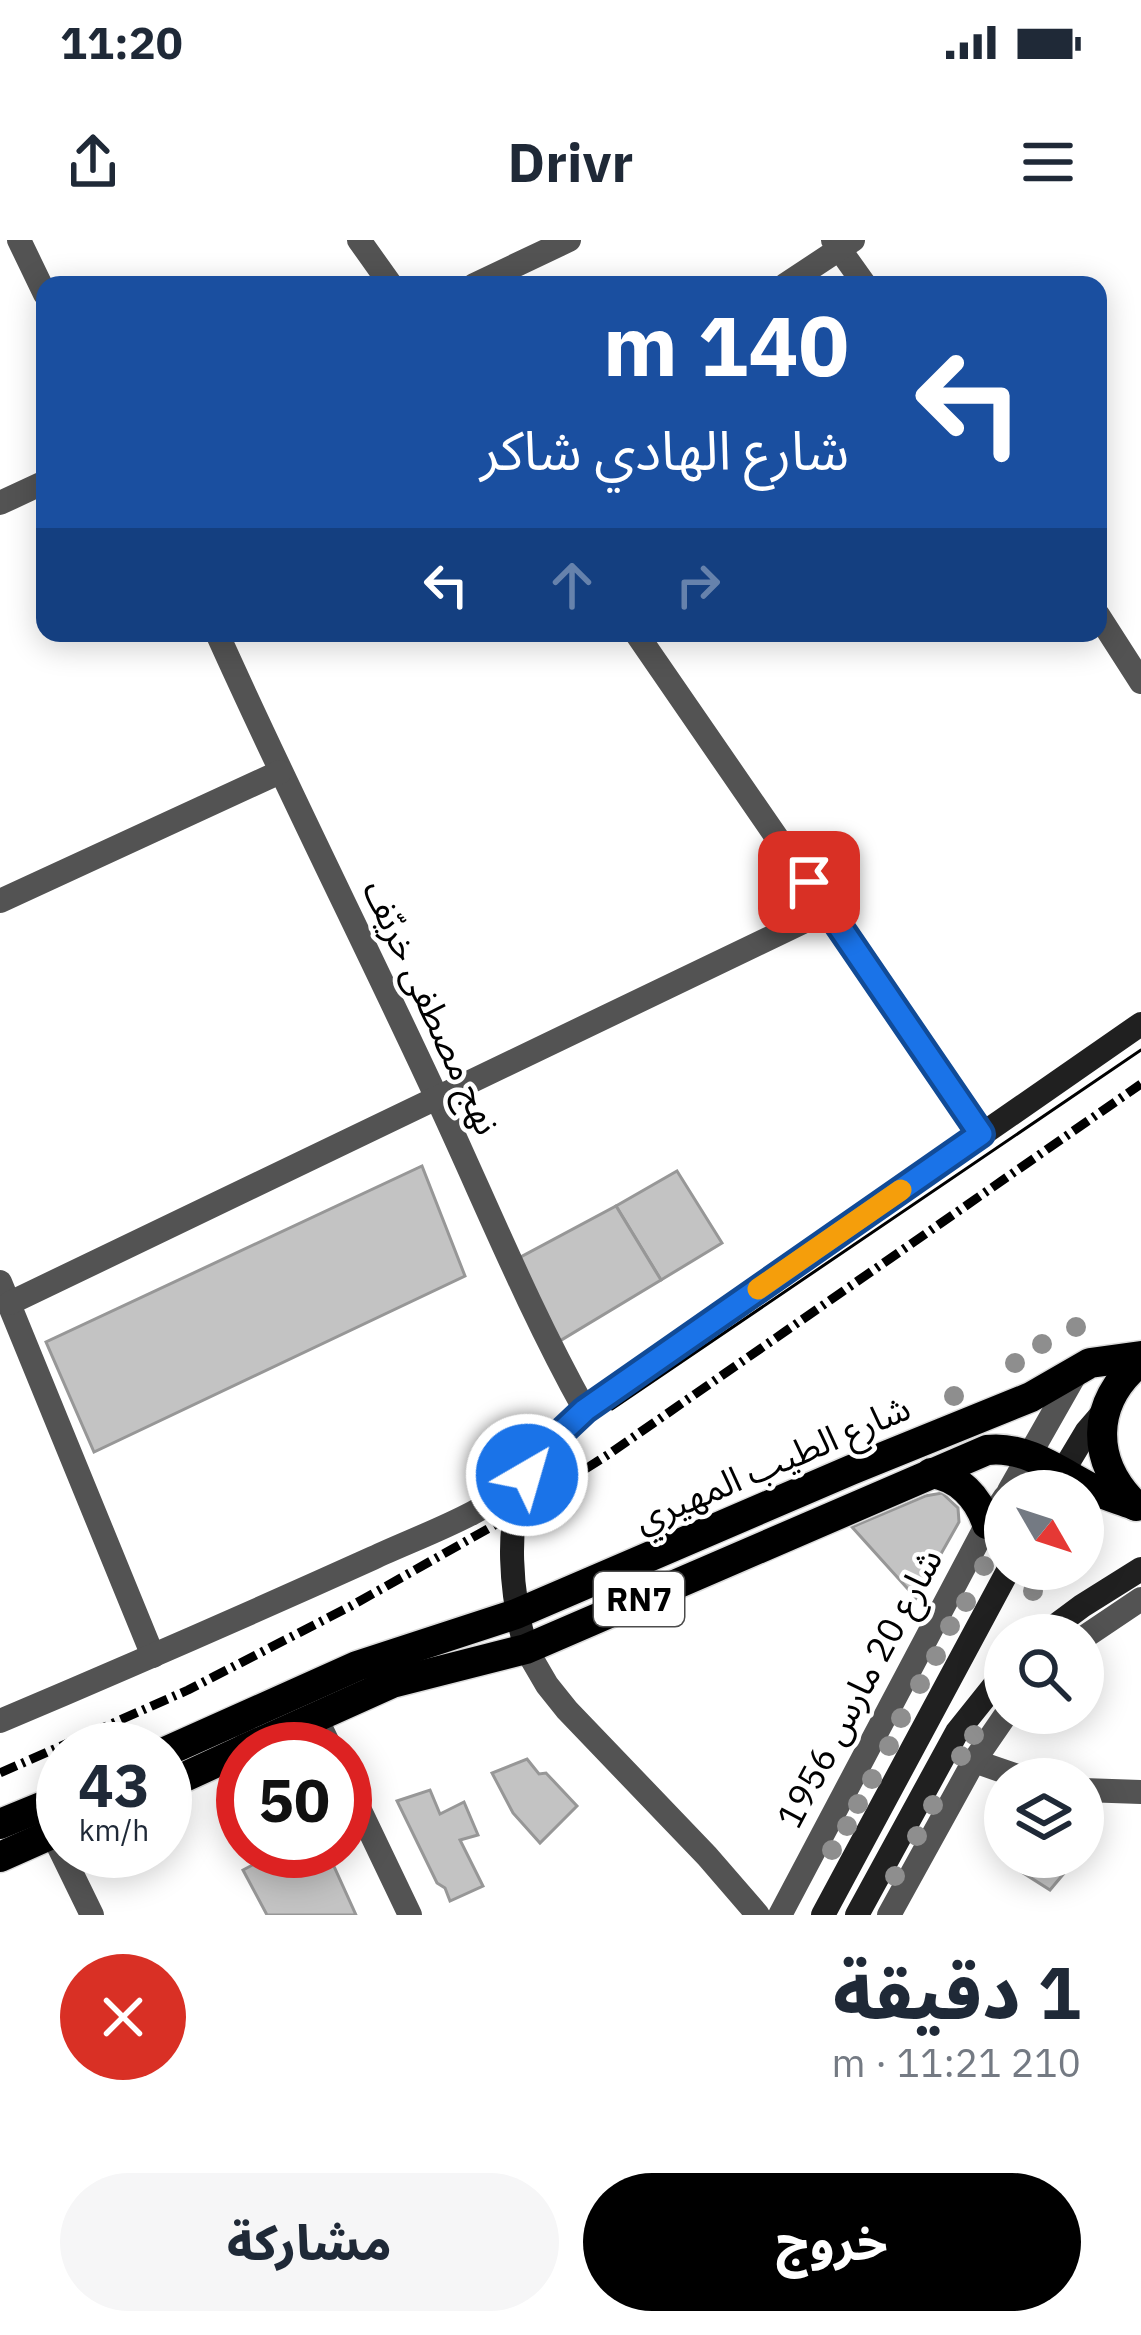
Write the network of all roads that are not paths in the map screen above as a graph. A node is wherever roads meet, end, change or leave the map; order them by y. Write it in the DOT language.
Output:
graph roads {
  1 [pos="19,240"];
  2 [pos="359,240"];
  3 [pos="569,240"];
  4 [pos="842,243"];
  5 [pos="36,276"];
  6 [pos="385,276"];
  7 [pos="493,276"];
  8 [pos="797,276"];
  9 [pos="860,276"];
  10 [pos="36,486"];
  11 [pos="0,503"];
  12 [pos="1107,630"];
  13 [pos="221,642"];
  14 [pos="642,642"];
  15 [pos="1141,682"];
  16 [pos="280,772"];
  17 [pos="0,901"];
  18 [pos="828,910"];
  19 [pos="1141,1024"];
  20 [pos="436,1097"];
  21 [pos="981,1134"];
  22 [pos="5,1293"];
  23 [pos="1141,1359"];
  24 [pos="1082,1367"];
  25 [pos="1106,1409"];
  26 [pos="585,1410"];
  27 [pos="1031,1456"];
  28 [pos="1022,1470"];
  29 [pos="1044,1470"];
  30 [pos="1063,1470"];
  31 [pos="931,1473"];
  32 [pos="527,1475"];
  33 [pos="1104,1494"];
  34 [pos="1138,1507"];
  35 [pos="984,1515"];
  36 [pos="984,1530"];
  37 [pos="1141,1569"];
  38 [pos="998,1590"];
  39 [pos="1141,1599"];
  40 [pos="516,1614"];
  41 [pos="1071,1614"];
  42 [pos="1104,1624"];
  43 [pos="526,1648"];
  44 [pos="153,1656"];
  45 [pos="984,1698"];
  46 [pos="316,1718"];
  47 [pos="0,1721"];
  48 [pos="307,1722"];
  49 [pos="318,1722"];
  50 [pos="993,1734"];
  51 [pos="192,1740"];
  52 [pos="974,1761"];
  53 [pos="984,1764"];
  54 [pos="1104,1791"];
  55 [pos="1141,1792"];
  56 [pos="36,1809"];
  57 [pos="0,1824"];
  58 [pos="372,1835"];
  59 [pos="36,1841"];
  60 [pos="0,1857"];
  61 [pos="77,1878"];
  62 [pos="92,1915"];
  63 [pos="410,1915"];
  64 [pos="758,1915"];
  65 [pos="780,1915"];
  66 [pos="823,1915"];
  67 [pos="857,1915"];
  68 [pos="889,1915"];
  1 -- 5 [label="street"];
  2 -- 6 [label="street"];
  3 -- 7 [label="street"];
  4 -- 8 [label="street"];
  4 -- 9 [label="street"];
  10 -- 11 [label="street"];
  12 -- 15 [label="street"];
  13 -- 16 [label="street, نهج مصطفى خريّف"];
  14 -- 18 [label="street"];
  16 -- 17 [label="street"];
  16 -- 20 [label="street, نهج مصطفى خريّف"];
  18 -- 20 [label="street"];
  18 -- 21 [label="street"];
  19 -- 21 [label="main road"];
  20 -- 22 [label="street"];
  20 -- 26 [label="street, نهج مصطفى خريّف"];
  21 -- 26 [label="main road"];
  22 -- 44 [label="street"];
  23 -- 24 [label="main road, شارع الطيب المهيري / RN7"];
  23 -- 25 [label="main road, RN7"];
  24 -- 27 [label="street, شارع 20 مارس 1956"];
  24 -- 40 [label="main road, شارع الطيب المهيري / RN7"];
  25 -- 30 [label="main road"];
  25 -- 34 [label="main road, RN7"];
  26 -- 32 [label="main road"];
  27 -- 28 [label="street, شارع 20 مارس 1956"];
  27 -- 29 [label="main road, شارع الطيب المهيري / RN7"];
  27 -- 31 [label="main road, شارع الطيب المهيري / RN7"];
  31 -- 35 [label="main road"];
  31 -- 43 [label="main road, شارع الطيب المهيري / RN7"];
  32 -- 40 [label="main road"];
  32 -- 44 [label="street"];
  33 -- 34 [label="main road, شارع الطيب المهيري / RN7"];
  36 -- 65 [label="street, شارع 20 مارس 1956"];
  37 -- 41 [label="main road"];
  38 -- 66 [label="main road, شارع 20 مارس 1956"];
  39 -- 42 [label="street"];
  40 -- 43 [label="main road"];
  40 -- 51 [label="main road, شارع الطيب المهيري / RN7"];
  43 -- 46 [label="main road, شارع الطيب المهيري / RN7"];
  43 -- 64 [label="street"];
  44 -- 47 [label="street"];
  45 -- 67 [label="main road"];
  46 -- 48 [label="main road, شارع الطيب المهيري / RN7"];
  46 -- 49 [label="street"];
  50 -- 52 [label="street"];
  52 -- 53 [label="street"];
  52 -- 68 [label="street"];
  54 -- 55 [label="street"];
  56 -- 57 [label="main road"];
  58 -- 63 [label="street"];
  59 -- 60 [label="main road"];
  61 -- 62 [label="street"];
}
